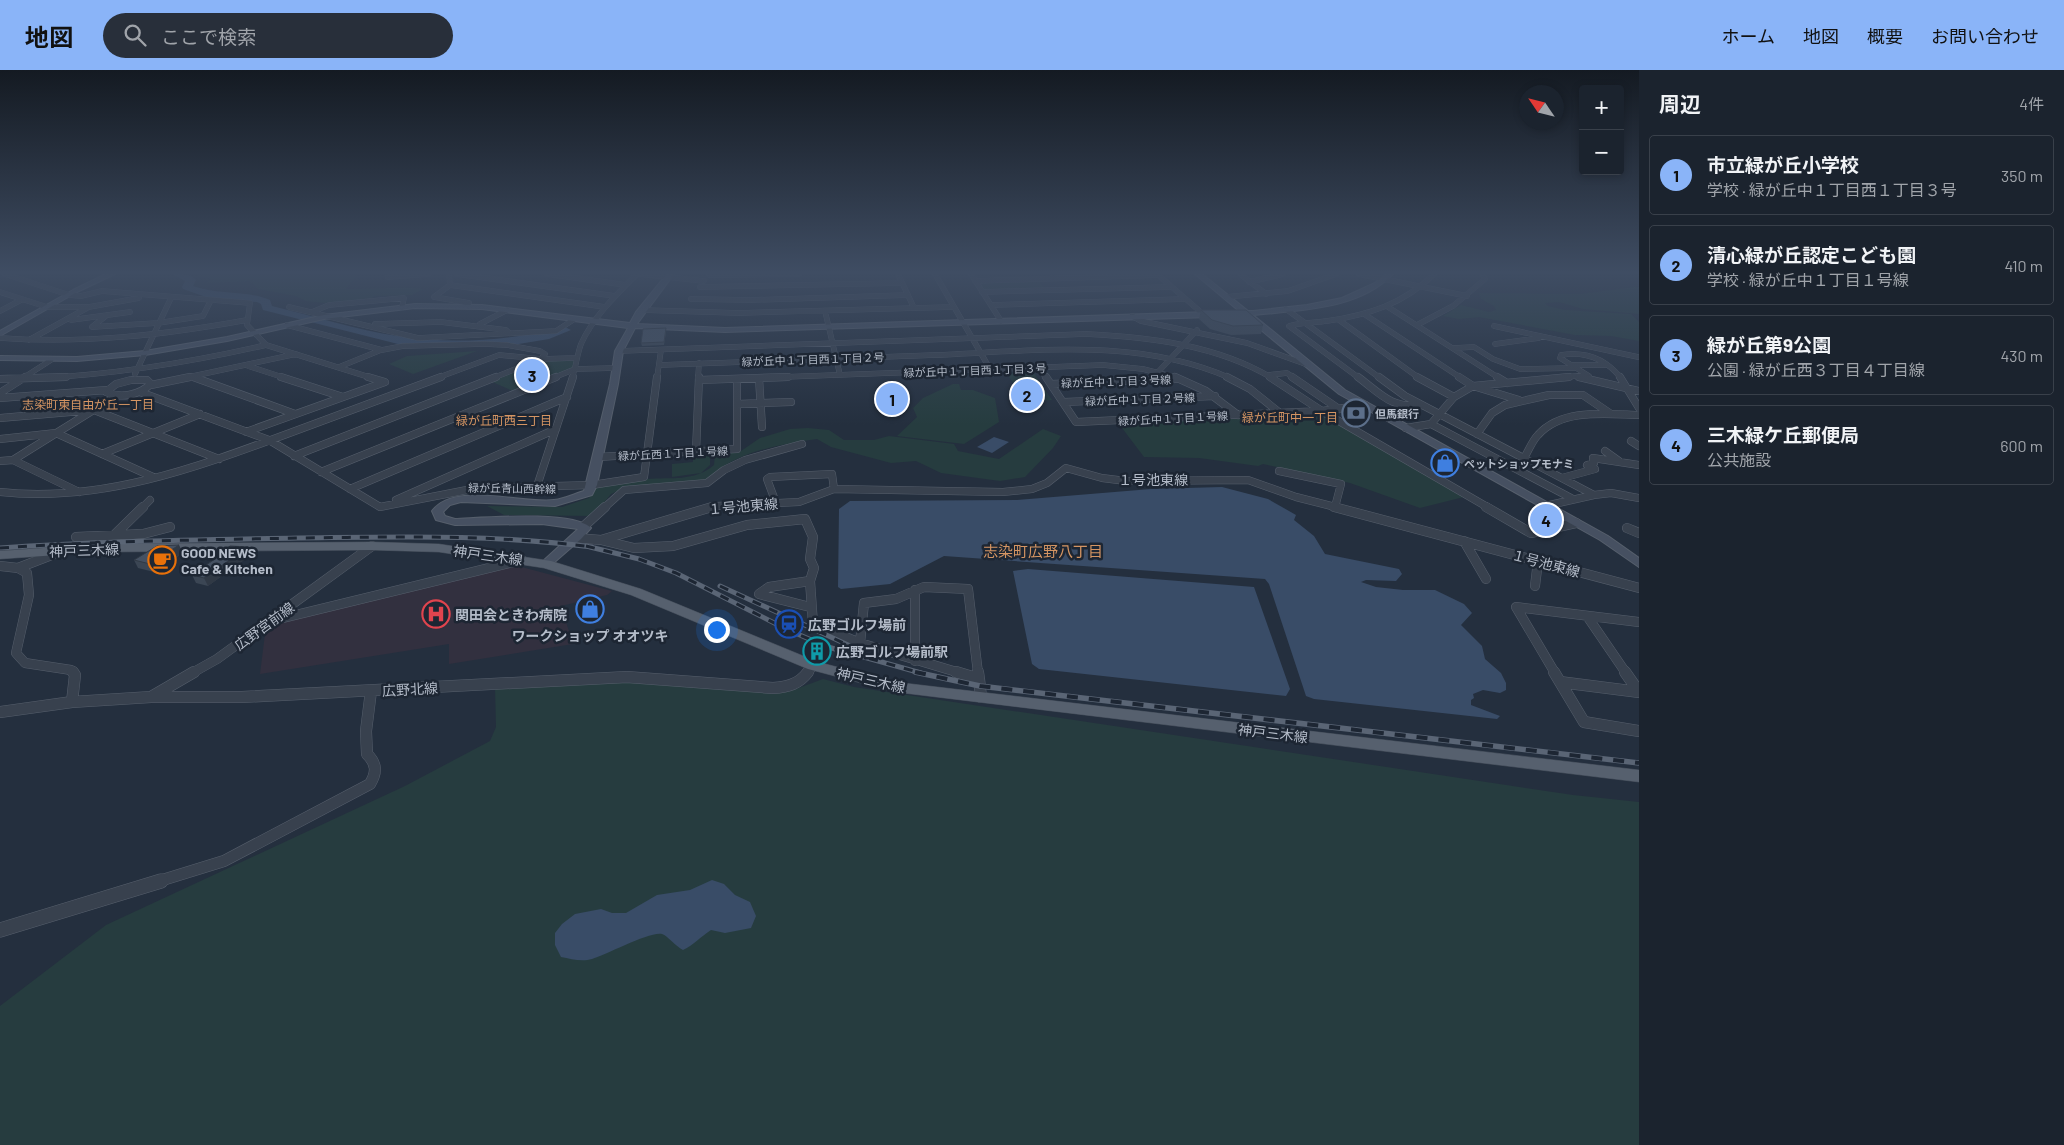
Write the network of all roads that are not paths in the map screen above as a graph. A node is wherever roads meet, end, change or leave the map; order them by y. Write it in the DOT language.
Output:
graph roads {
  1 [pos="19,324"];
  2 [pos="58,324"];
  3 [pos="96,324"];
  4 [pos="144,324"];
  5 [pos="158,324"];
  6 [pos="223,324"];
  7 [pos="247,324"];
  8 [pos="291,324"];
  9 [pos="363,324"];
  10 [pos="374,324"];
  11 [pos="480,324"];
  12 [pos="567,324"];
  13 [pos="593,324"];
  14 [pos="615,324"];
  15 [pos="904,324"];
  16 [pos="963,324"];
  17 [pos="1162,324"];
  18 [pos="1259,324"];
  19 [pos="1305,324"];
  20 [pos="1306,324"];
  21 [pos="1345,324"];
  22 [pos="1379,324"];
  23 [pos="287,325"];
  24 [pos="367,325"];
  25 [pos="1417,325"];
  26 [pos="122,326"];
  27 [pos="632,326"];
  28 [pos="1494,326"];
  29 [pos="829,327"];
  30 [pos="1197,330"];
  31 [pos="256,333"];
  32 [pos="510,334"];
  33 [pos="0,336"];
  34 [pos="153,336"];
  35 [pos="1542,337"];
  36 [pos="971,338"];
  37 [pos="30,340"];
  38 [pos="833,343"];
  39 [pos="1495,344"];
  40 [pos="266,345"];
  41 [pos="1183,345"];
  42 [pos="1454,348"];
  43 [pos="382,350"];
  44 [pos="661,350"];
  45 [pos="619,351"];
  46 [pos="145,353"];
  47 [pos="980,353"];
  48 [pos="296,354"];
  49 [pos="1171,357"];
  50 [pos="1639,357"];
  51 [pos="0,358"];
  52 [pos="576,358"];
  53 [pos="837,358"];
  54 [pos="541,359"];
  55 [pos="51,360"];
  56 [pos="699,363"];
  57 [pos="660,365"];
  58 [pos="1308,365"];
  59 [pos="1610,365"];
  60 [pos="248,366"];
  61 [pos="1039,367"];
  62 [pos="1574,367"];
  63 [pos="339,368"];
  64 [pos="617,368"];
  65 [pos="576,369"];
  66 [pos="990,369"];
  67 [pos="137,370"];
  68 [pos="1158,371"];
  69 [pos="840,374"];
  70 [pos="1269,375"];
  71 [pos="193,377"];
  72 [pos="759,378"];
  73 [pos="0,379"];
  74 [pos="22,379"];
  75 [pos="737,379"];
  76 [pos="1181,379"];
  77 [pos="1594,379"];
  78 [pos="133,380"];
  79 [pos="699,380"];
  80 [pos="1507,383"];
  81 [pos="151,384"];
  82 [pos="1050,384"];
  83 [pos="1473,386"];
  84 [pos="1631,388"];
  85 [pos="107,390"];
  86 [pos="1639,391"];
  87 [pos="140,392"];
  88 [pos="0,393"];
  89 [pos="116,396"];
  90 [pos="1216,396"];
  91 [pos="343,397"];
  92 [pos="567,397"];
  93 [pos="1454,397"];
  94 [pos="0,398"];
  95 [pos="1519,400"];
  96 [pos="791,402"];
  97 [pos="1064,402"];
  98 [pos="760,403"];
  99 [pos="737,404"];
  100 [pos="1365,405"];
  101 [pos="1423,405"];
  102 [pos="1639,408"];
  103 [pos="1339,409"];
  104 [pos="94,410"];
  105 [pos="1322,411"];
  106 [pos="1280,413"];
  107 [pos="200,414"];
  108 [pos="295,414"];
  109 [pos="1440,414"];
  110 [pos="1611,414"];
  111 [pos="1238,415"];
  112 [pos="1639,416"];
  113 [pos="0,418"];
  114 [pos="1076,422"];
  115 [pos="1430,424"];
  116 [pos="762,427"];
  117 [pos="1406,428"];
  118 [pos="556,429"];
  119 [pos="1082,430"];
  120 [pos="246,432"];
  121 [pos="153,433"];
  122 [pos="56,434"];
  123 [pos="1477,434"];
  124 [pos="0,439"];
  125 [pos="268,440"];
  126 [pos="1631,441"];
  127 [pos="802,444"];
  128 [pos="1639,446"];
  129 [pos="1605,451"];
  130 [pos="696,452"];
  131 [pos="102,454"];
  132 [pos="647,454"];
  133 [pos="294,456"];
  134 [pos="598,457"];
  135 [pos="1524,458"];
  136 [pos="219,459"];
  137 [pos="13,460"];
  138 [pos="0,461"];
  139 [pos="1621,462"];
  140 [pos="1639,465"];
  141 [pos="1279,470"];
  142 [pos="321,472"];
  143 [pos="153,477"];
  144 [pos="1562,478"];
  145 [pos="592,485"];
  146 [pos="537,486"];
  147 [pos="350,489"];
  148 [pos="834,489"];
  149 [pos="0,492"];
  150 [pos="79,492"];
  151 [pos="1594,495"];
  152 [pos="1639,498"];
  153 [pos="1573,499"];
  154 [pos="150,500"];
  155 [pos="776,503"];
  156 [pos="1545,506"];
  157 [pos="380,507"];
  158 [pos="1335,507"];
  159 [pos="1576,523"];
  160 [pos="170,527"];
  161 [pos="583,527"];
  162 [pos="1627,528"];
  163 [pos="1639,533"];
  164 [pos="114,536"];
  165 [pos="76,537"];
  166 [pos="577,538"];
  167 [pos="600,540"];
  168 [pos="1464,541"];
  169 [pos="372,546"];
  170 [pos="101,548"];
  171 [pos="65,550"];
  172 [pos="0,555"];
  173 [pos="523,560"];
  174 [pos="1538,561"];
  175 [pos="1639,563"];
  176 [pos="546,564"];
  177 [pos="0,566"];
  178 [pos="18,568"];
  179 [pos="1486,579"];
  180 [pos="810,580"];
  181 [pos="1536,586"];
  182 [pos="1639,588"];
  183 [pos="916,590"];
  184 [pos="810,607"];
  185 [pos="1587,616"];
  186 [pos="272,621"];
  187 [pos="1639,622"];
  188 [pos="860,643"];
  189 [pos="915,661"];
  190 [pos="813,666"];
  191 [pos="979,679"];
  192 [pos="1560,682"];
  193 [pos="371,691"];
  194 [pos="1639,692"];
  195 [pos="151,697"];
  196 [pos="981,697"];
  197 [pos="72,702"];
  198 [pos="0,712"];
  199 [pos="1639,730"];
  200 [pos="1639,776"];
  201 [pos="0,930"];
  1 -- 33 [label="street"];
  2 -- 37 [label="street"];
  3 -- 26 [label="street"];
  4 -- 26 [label="street"];
  5 -- 34 [label="street"];
  6 -- 34 [label="street"];
  7 -- 31 [label="street"];
  8 -- 23 [label="street"];
  9 -- 24 [label="street"];
  10 -- 24 [label="street"];
  11 -- 32 [label="street"];
  12 -- 32 [label="street"];
  13 -- 52 [label="street"];
  14 -- 27 [label="street"];
  15 -- 29 [label="street"];
  16 -- 36 [label="street"];
  17 -- 30 [label="street"];
  18 -- 58 [label="street"];
  19 -- 101 [label="street"];
  20 -- 101 [label="street"];
  21 -- 93 [label="street"];
  22 -- 83 [label="street"];
  23 -- 31 [label="street"];
  23 -- 43 [label="street"];
  24 -- 32 [label="street"];
  25 -- 42 [label="street"];
  27 -- 29 [label="street"];
  27 -- 45 [label="street"];
  28 -- 35 [label="street"];
  29 -- 38 [label="street"];
  30 -- 41 [label="street"];
  30 -- 58 [label="street"];
  31 -- 40 [label="street"];
  31 -- 46 [label="street"];
  33 -- 37 [label="street"];
  34 -- 37 [label="street"];
  34 -- 46 [label="street"];
  35 -- 39 [label="street"];
  35 -- 50 [label="street"];
  36 -- 38 [label="street"];
  36 -- 41 [label="street"];
  36 -- 47 [label="street"];
  38 -- 44 [label="street"];
  38 -- 53 [label="street"];
  40 -- 48 [label="street"];
  40 -- 67 [label="street"];
  41 -- 49 [label="street"];
  41 -- 70 [label="street"];
  42 -- 62 [label="street"];
  42 -- 80 [label="street"];
  43 -- 54 [label="street"];
  43 -- 63 [label="street"];
  44 -- 45 [label="street"];
  44 -- 57 [label="street"];
  45 -- 64 [label="street"];
  46 -- 55 [label="street"];
  46 -- 67 [label="street"];
  47 -- 49 [label="street, 緑が丘中１丁目西１丁目２号"];
  47 -- 53 [label="street, 緑が丘中１丁目西１丁目２号"];
  47 -- 66 [label="street"];
  48 -- 60 [label="street"];
  48 -- 63 [label="street"];
  49 -- 68 [label="street"];
  49 -- 106 [label="street, 緑が丘中１丁目西１丁目２号"];
  51 -- 55 [label="street"];
  52 -- 54 [label="street"];
  52 -- 65 [label="street"];
  53 -- 56 [label="street, 緑が丘中１丁目西１丁目２号"];
  53 -- 69 [label="street"];
  54 -- 125 [label="street"];
  54 -- 133 [label="street"];
  55 -- 74 [label="street"];
  56 -- 57 [label="street, 緑が丘中１丁目西１丁目２号"];
  56 -- 79 [label="street"];
  57 -- 132 [label="street"];
  58 -- 100 [label="street"];
  59 -- 62 [label="street"];
  59 -- 62 [label="street"];
  59 -- 84 [label="street"];
  60 -- 71 [label="street"];
  60 -- 91 [label="street"];
  61 -- 66 [label="street, 緑が丘中１丁目西１丁目３号"];
  61 -- 68 [label="street, 緑が丘中１丁目西１丁目３号"];
  61 -- 82 [label="street"];
  62 -- 77 [label="street"];
  63 -- 91 [label="street"];
  64 -- 65 [label="street"];
  64 -- 134 [label="street"];
  65 -- 92 [label="street"];
  65 -- 142 [label="street"];
  66 -- 69 [label="street, 緑が丘中１丁目西１丁目３号"];
  67 -- 74 [label="street"];
  67 -- 78 [label="street"];
  68 -- 76 [label="street, 緑が丘中１丁目西１丁目３号"];
  69 -- 72 [label="street, 緑が丘中１丁目西１丁目３号"];
  70 -- 103 [label="street"];
  70 -- 105 [label="street"];
  71 -- 81 [label="street"];
  71 -- 108 [label="street"];
  72 -- 75 [label="street, 緑が丘中１丁目西１丁目３号"];
  72 -- 98 [label="street"];
  73 -- 74 [label="street"];
  74 -- 88 [label="street"];
  75 -- 79 [label="street, 緑が丘中１丁目西１丁目３号"];
  75 -- 99 [label="street, 緑が丘西１丁目１号線"];
  76 -- 82 [label="street, 緑が丘中１丁目３号線"];
  76 -- 90 [label="street, 緑が丘中１丁目西１丁目３号"];
  77 -- 80 [label="street"];
  77 -- 84 [label="street"];
  78 -- 81 [label="street"];
  78 -- 85 [label="street"];
  79 -- 130 [label="street"];
  80 -- 83 [label="street"];
  81 -- 87 [label="street"];
  82 -- 97 [label="street"];
  83 -- 93 [label="street"];
  83 -- 95 [label="street"];
  84 -- 86 [label="street"];
  84 -- 102 [label="street"];
  85 -- 89 [label="street"];
  85 -- 94 [label="street"];
  87 -- 89 [label="street"];
  87 -- 107 [label="street"];
  89 -- 104 [label="street"];
  90 -- 97 [label="street, 緑が丘中１丁目２号線"];
  90 -- 111 [label="street, 緑が丘中１丁目西１丁目３号"];
  91 -- 108 [label="street"];
  92 -- 118 [label="street"];
  92 -- 147 [label="street"];
  93 -- 109 [label="street"];
  95 -- 110 [label="street"];
  95 -- 123 [label="street"];
  96 -- 98 [label="street"];
  97 -- 114 [label="street"];
  98 -- 99 [label="street"];
  98 -- 116 [label="street"];
  99 -- 130 [label="street, 緑が丘西１丁目１号線"];
  100 -- 103 [label="street, 緑が丘中１丁目１号線"];
  100 -- 117 [label="street"];
  101 -- 109 [label="street"];
  103 -- 105 [label="street, 緑が丘中１丁目１号線"];
  104 -- 113 [label="street"];
  104 -- 121 [label="street"];
  104 -- 122 [label="street"];
  105 -- 106 [label="street, 緑が丘中１丁目１号線"];
  105 -- 159 [label="street"];
  106 -- 111 [label="street, 緑が丘中１丁目１号線"];
  107 -- 120 [label="street"];
  107 -- 121 [label="street"];
  108 -- 120 [label="street"];
  109 -- 115 [label="street"];
  109 -- 123 [label="street"];
  110 -- 112 [label="street"];
  110 -- 135 [label="street"];
  111 -- 114 [label="street, 緑が丘中１丁目１号線"];
  114 -- 119 [label="street"];
  115 -- 117 [label="street"];
  115 -- 153 [label="street"];
  117 -- 156 [label="street"];
  118 -- 146 [label="street"];
  118 -- 157 [label="street"];
  120 -- 125 [label="street"];
  121 -- 131 [label="street"];
  121 -- 136 [label="street"];
  122 -- 124 [label="street"];
  122 -- 131 [label="street"];
  122 -- 137 [label="street"];
  123 -- 135 [label="street"];
  125 -- 133 [label="street"];
  125 -- 136 [label="street"];
  126 -- 128 [label="street"];
  127 -- 161 [label="street"];
  129 -- 139 [label="street"];
  130 -- 132 [label="street, 緑が丘西１丁目１号線"];
  131 -- 143 [label="street"];
  132 -- 134 [label="street, 緑が丘西１丁目１号線"];
  132 -- 145 [label="street"];
  133 -- 142 [label="street"];
  134 -- 145 [label="street"];
  135 -- 144 [label="street"];
  136 -- 143 [label="street"];
  137 -- 138 [label="street"];
  137 -- 150 [label="street"];
  139 -- 140 [label="street"];
  139 -- 144 [label="street"];
  141 -- 158 [label="street"];
  142 -- 147 [label="street"];
  143 -- 150 [label="street"];
  144 -- 151 [label="street"];
  145 -- 146 [label="street"];
  145 -- 161 [label="street, 緑が丘青山西幹線"];
  146 -- 157 [label="street"];
  147 -- 157 [label="street"];
  148 -- 155 [label="street, １号池東線"];
  148 -- 155 [label="street"];
  148 -- 158 [label="street, １号池東線"];
  149 -- 150 [label="street"];
  151 -- 152 [label="street"];
  151 -- 153 [label="street"];
  153 -- 156 [label="street"];
  154 -- 164 [label="street"];
  155 -- 167 [label="street, １号池東線"];
  156 -- 159 [label="street"];
  158 -- 168 [label="street, １号池東線"];
  159 -- 175 [label="street"];
  160 -- 164 [label="street"];
  161 -- 166 [label="street"];
  162 -- 163 [label="street"];
  164 -- 165 [label="street"];
  164 -- 170 [label="street"];
  166 -- 167 [label="street, １号池東線"];
  166 -- 176 [label="street"];
  167 -- 180 [label="street"];
  168 -- 174 [label="street, １号池東線"];
  168 -- 179 [label="street"];
  169 -- 170 [label="main road, 神戸三木線"];
  169 -- 173 [label="main road, 神戸三木線"];
  169 -- 186 [label="street, 広野宮前線"];
  170 -- 171 [label="main road, 神戸三木線"];
  171 -- 172 [label="main road, 神戸三木線"];
  171 -- 178 [label="street"];
  173 -- 176 [label="main road, 神戸三木線"];
  173 -- 186 [label="street"];
  174 -- 181 [label="street"];
  174 -- 182 [label="street, １号池東線"];
  176 -- 190 [label="main road, 神戸三木線"];
  177 -- 178 [label="street"];
  178 -- 197 [label="street"];
  180 -- 184 [label="street"];
  180 -- 184 [label="street"];
  183 -- 188 [label="street"];
  183 -- 189 [label="street"];
  183 -- 191 [label="street"];
  184 -- 188 [label="street"];
  185 -- 187 [label="street"];
  185 -- 192 [label="street"];
  185 -- 194 [label="street"];
  186 -- 195 [label="street, 広野宮前線"];
  188 -- 189 [label="street"];
  189 -- 191 [label="street"];
  190 -- 193 [label="street, 広野北線"];
  190 -- 196 [label="main road, 神戸三木線"];
  191 -- 196 [label="street"];
  192 -- 194 [label="street"];
  192 -- 199 [label="street"];
  193 -- 195 [label="street, 広野北線"];
  193 -- 201 [label="street"];
  195 -- 197 [label="street, 広野北線"];
  196 -- 200 [label="main road, 神戸三木線"];
  197 -- 198 [label="street, 広野北線"];
}
